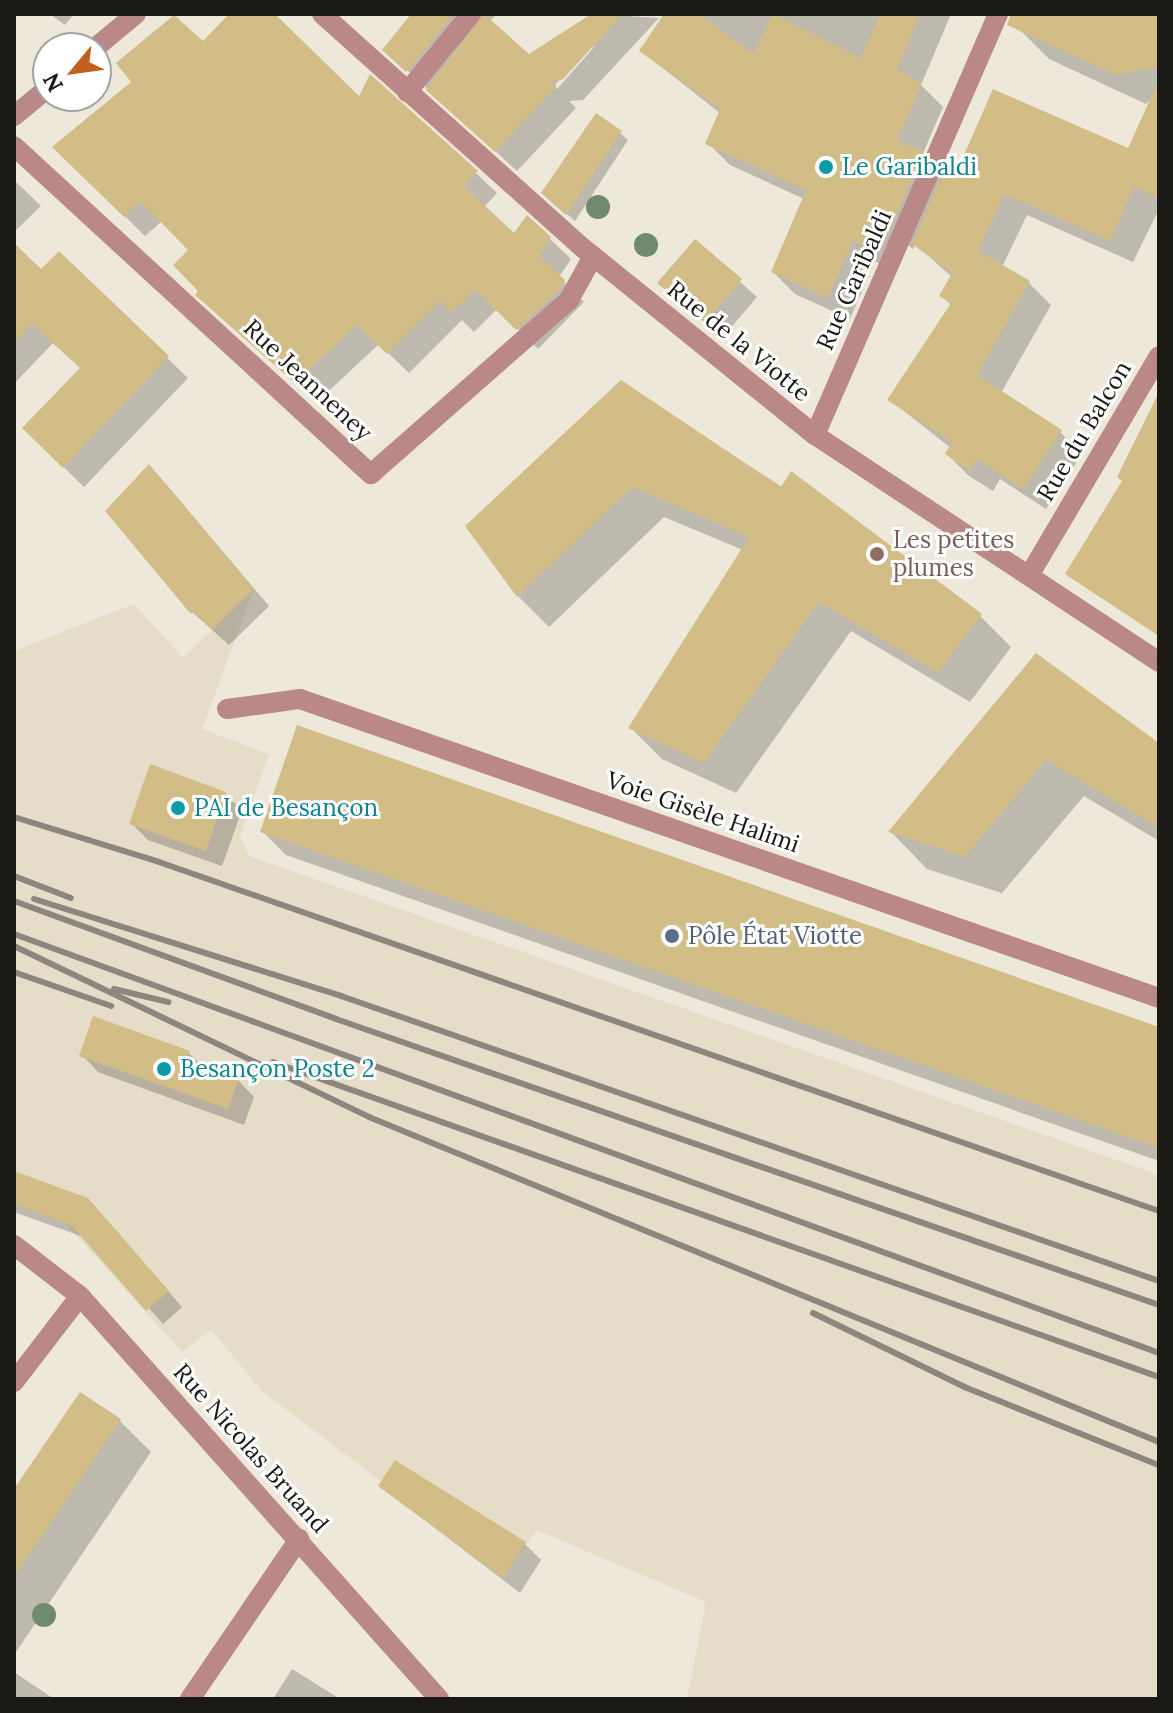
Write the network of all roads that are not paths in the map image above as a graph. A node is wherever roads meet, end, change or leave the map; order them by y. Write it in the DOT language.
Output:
graph roads {
  1 [pos="136,14"];
  2 [pos="322,14"];
  3 [pos="471,14"];
  4 [pos="998,14"];
  5 [pos="112,34"];
  6 [pos="407,92"];
  7 [pos="32,101"];
  8 [pos="14,116"];
  9 [pos="14,146"];
  10 [pos="593,256"];
  11 [pos="1159,356"];
  12 [pos="815,435"];
  13 [pos="1030,574"];
  14 [pos="1159,662"];
  15 [pos="227,709"];
  16 [pos="1159,998"];
  17 [pos="14,1245"];
  18 [pos="80,1296"];
  19 [pos="14,1382"];
  20 [pos="299,1539"];
  21 [pos="190,1699"];
  22 [pos="439,1699"];
  1 -- 5 [label="street"];
  2 -- 6 [label="street, Rue de la Viotte"];
  3 -- 6 [label="street"];
  4 -- 12 [label="street, Rue Garibaldi"];
  6 -- 10 [label="street, Rue de la Viotte"];
  7 -- 8 [label="street"];
  9 -- 10 [label="street, Rue Jeanneney"];
  10 -- 12 [label="street, Rue de la Viotte"];
  11 -- 13 [label="street, Rue du Balcon"];
  12 -- 13 [label="street, Rue de la Viotte"];
  13 -- 14 [label="street, Rue de la Viotte"];
  15 -- 16 [label="street, Voie Gisèle Halimi"];
  17 -- 18 [label="street, Rue Nicolas Bruand"];
  18 -- 19 [label="street"];
  18 -- 20 [label="street, Rue Nicolas Bruand"];
  20 -- 21 [label="street"];
  20 -- 22 [label="street, Rue Nicolas Bruand"];
}
